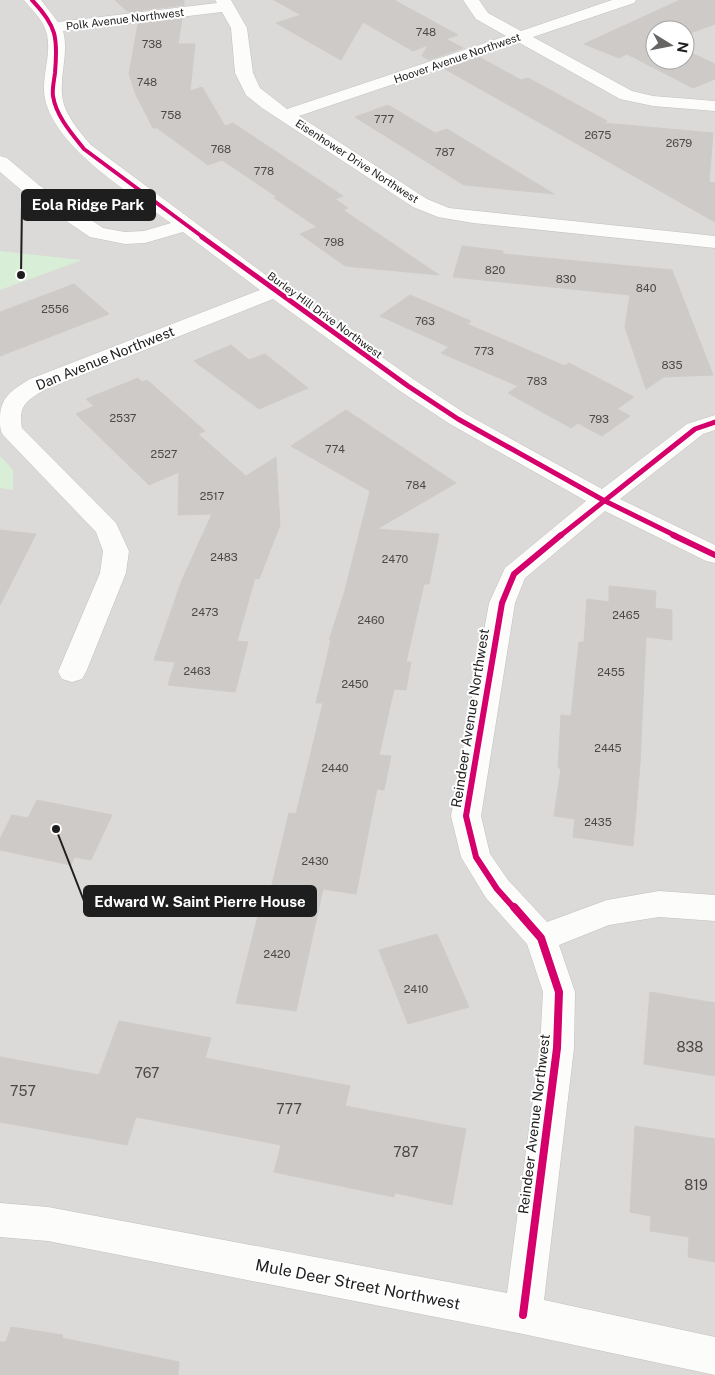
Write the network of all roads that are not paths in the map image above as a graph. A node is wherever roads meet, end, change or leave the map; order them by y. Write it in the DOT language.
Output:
graph roads {
  1 [pos="32,0"];
  2 [pos="471,0"];
  3 [pos="628,0"];
  4 [pos="225,4"];
  5 [pos="54,27"];
  6 [pos="518,37"];
  7 [pos="715,106"];
  8 [pos="286,116"];
  9 [pos="0,162"];
  10 [pos="187,225"];
  11 [pos="715,242"];
  12 [pos="274,291"];
  13 [pos="715,422"];
  14 [pos="603,500"];
  15 [pos="715,555"];
  16 [pos="72,672"];
  17 [pos="715,908"];
  18 [pos="541,938"];
  19 [pos="0,1220"];
  20 [pos="523,1315"];
  21 [pos="715,1356"];
  1 -- 5 [label="street"];
  2 -- 6 [label="street"];
  3 -- 6 [label="street, Hoover Avenue Northwest"];
  4 -- 5 [label="street, Polk Avenue Northwest"];
  4 -- 8 [label="street, Eisenhower Drive Northwest"];
  5 -- 10 [label="street, Burley Hill Drive Northwest"];
  6 -- 7 [label="street"];
  6 -- 8 [label="street, Hoover Avenue Northwest"];
  8 -- 11 [label="street, Eisenhower Drive Northwest"];
  9 -- 10 [label="street"];
  10 -- 12 [label="street, Burley Hill Drive Northwest"];
  12 -- 14 [label="street, Burley Hill Drive Northwest"];
  12 -- 16 [label="street, Dan Avenue Northwest"];
  13 -- 14 [label="street, Reindeer Avenue Northwest"];
  14 -- 15 [label="street, Burley Hill Drive Northwest"];
  14 -- 18 [label="street, Reindeer Avenue Northwest"];
  17 -- 18 [label="street"];
  18 -- 20 [label="street, Reindeer Avenue Northwest"];
  19 -- 20 [label="street, Mule Deer Street Northwest"];
  20 -- 21 [label="street, Mule Deer Street Northwest"];
}
